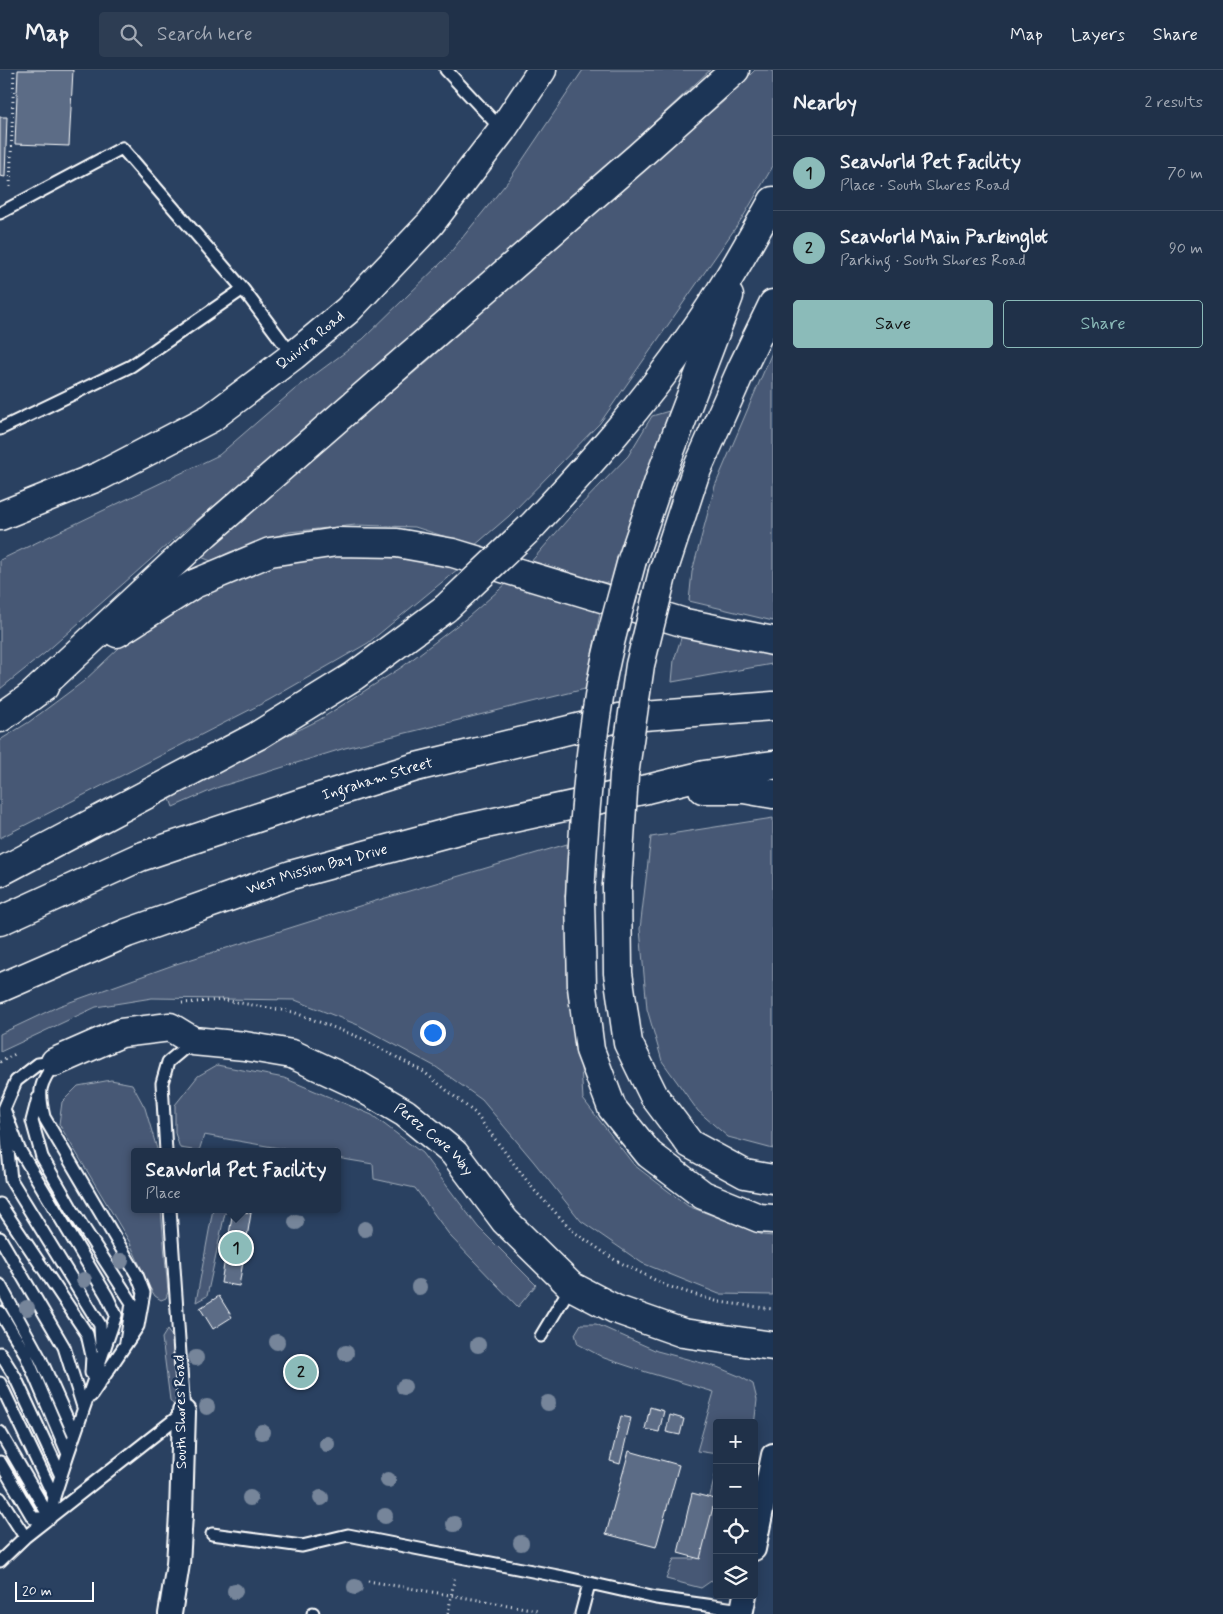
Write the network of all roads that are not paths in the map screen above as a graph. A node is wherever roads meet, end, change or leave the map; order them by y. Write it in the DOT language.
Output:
graph roads {
  1 [pos="446,70"];
  2 [pos="542,70"];
  3 [pos="734,70"];
  4 [pos="502,130"];
  5 [pos="773,201"];
  6 [pos="5,210"];
  7 [pos="746,250"];
  8 [pos="243,289"];
  9 [pos="773,304"];
  10 [pos="293,356"];
  11 [pos="0,429"];
  12 [pos="0,516"];
  13 [pos="773,641"];
  14 [pos="30,697"];
  15 [pos="773,706"];
  16 [pos="0,718"];
  17 [pos="773,765"];
  18 [pos="647,789"];
  19 [pos="773,794"];
  20 [pos="0,872"];
  21 [pos="0,921"];
  22 [pos="0,988"];
  23 [pos="193,1041"];
  24 [pos="55,1062"];
  25 [pos="39,1094"];
  26 [pos="4,1110"];
  27 [pos="166,1148"];
  28 [pos="773,1178"];
  29 [pos="0,1204"];
  30 [pos="170,1213"];
  31 [pos="773,1219"];
  32 [pos="0,1238"];
  33 [pos="0,1284"];
  34 [pos="571,1286"];
  35 [pos="0,1312"];
  36 [pos="542,1336"];
  37 [pos="126,1345"];
  38 [pos="773,1346"];
  39 [pos="0,1353"];
  40 [pos="102,1353"];
  41 [pos="0,1384"];
  42 [pos="89,1389"];
  43 [pos="83,1408"];
  44 [pos="184,1412"];
  45 [pos="0,1432"];
  46 [pos="74,1434"];
  47 [pos="68,1454"];
  48 [pos="773,1455"];
  49 [pos="0,1462"];
  50 [pos="61,1476"];
  51 [pos="54,1497"];
  52 [pos="0,1498"];
  53 [pos="50,1518"];
  54 [pos="758,1529"];
  55 [pos="212,1534"];
  56 [pos="25,1537"];
  57 [pos="0,1561"];
  58 [pos="589,1584"];
  59 [pos="744,1602"];
  60 [pos="170,1614"];
  61 [pos="582,1614"];
  1 -- 4 [label="lane"];
  2 -- 4 [label="main road, Quivira Road"];
  3 -- 14 [label="main road"];
  4 -- 10 [label="main road, Quivira Road"];
  5 -- 7 [label="main road"];
  6 -- 8 [label="lane"];
  7 -- 20 [label="main road, bridge"];
  7 -- 31 [label="main road, bridge"];
  8 -- 10 [label="lane"];
  8 -- 11 [label="lane"];
  9 -- 28 [label="main road, bridge"];
  10 -- 12 [label="main road, Quivira Road"];
  13 -- 14 [label="main road"];
  14 -- 16 [label="main road"];
  15 -- 21 [label="main road, Ingraham Street"];
  17 -- 18 [label="main road"];
  18 -- 19 [label="main road"];
  18 -- 22 [label="main road, West Mission Bay Drive"];
  23 -- 24 [label="main road, Perez Cove Way"];
  23 -- 27 [label="lane"];
  23 -- 34 [label="main road, Perez Cove Way"];
  24 -- 25 [label="lane"];
  24 -- 26 [label="lane"];
  25 -- 37 [label="lane"];
  25 -- 37 [label="lane"];
  26 -- 40 [label="lane"];
  26 -- 40 [label="lane"];
  29 -- 42 [label="lane"];
  30 -- 44 [label="lane, South Shores Road"];
  32 -- 43 [label="lane"];
  33 -- 46 [label="lane"];
  34 -- 36 [label="lane"];
  34 -- 38 [label="main road, Perez Cove Way"];
  35 -- 47 [label="lane"];
  37 -- 43 [label="lane"];
  39 -- 50 [label="lane"];
  40 -- 42 [label="lane"];
  41 -- 51 [label="lane"];
  42 -- 43 [label="lane"];
  43 -- 46 [label="lane"];
  44 -- 53 [label="lane"];
  44 -- 60 [label="street, South Shores Road"];
  45 -- 53 [label="lane"];
  46 -- 47 [label="lane"];
  47 -- 50 [label="lane"];
  48 -- 54 [label="street"];
  49 -- 53 [label="lane"];
  50 -- 51 [label="lane"];
  51 -- 53 [label="lane"];
  52 -- 56 [label="lane"];
  53 -- 56 [label="lane"];
  55 -- 58 [label="lane"];
  56 -- 57 [label="lane"];
  58 -- 59 [label="lane"];
  58 -- 61 [label="lane"];
}
